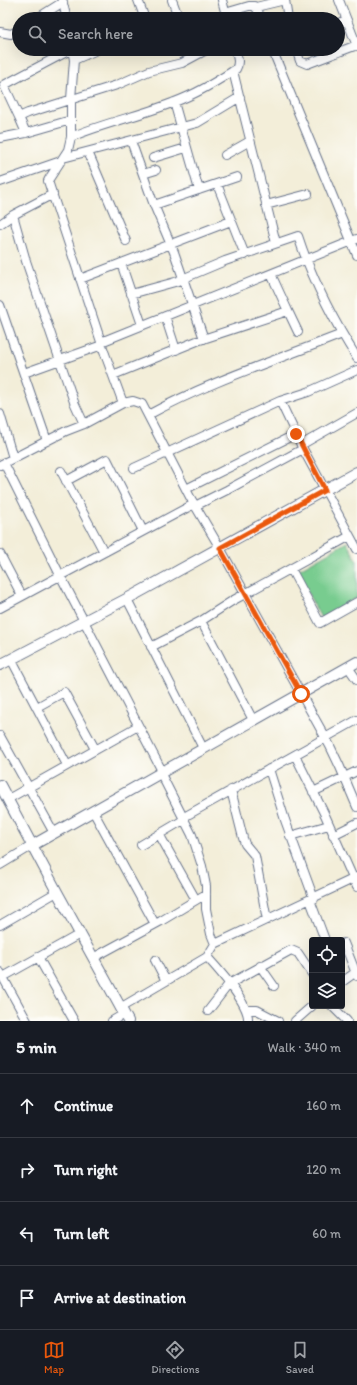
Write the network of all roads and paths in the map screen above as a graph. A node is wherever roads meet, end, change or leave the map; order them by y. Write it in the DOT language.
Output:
graph roads {
  1 [pos="138,0"];
  2 [pos="172,0"];
  3 [pos="222,0"];
  4 [pos="285,0"];
  5 [pos="339,0"];
  6 [pos="63,1"];
  7 [pos="256,7"];
  8 [pos="46,12"];
  9 [pos="65,12"];
  10 [pos="142,12"];
  11 [pos="176,12"];
  12 [pos="225,12"];
  13 [pos="235,12"];
  14 [pos="258,12"];
  15 [pos="287,12"];
  16 [pos="344,12"];
  17 [pos="345,15"];
  18 [pos="347,20"];
  19 [pos="0,32"];
  20 [pos="12,34"];
  21 [pos="357,46"];
  22 [pos="345,50"];
  23 [pos="59,56"];
  24 [pos="73,56"];
  25 [pos="83,56"];
  26 [pos="195,56"];
  27 [pos="236,56"];
  28 [pos="275,56"];
  29 [pos="298,56"];
  30 [pos="329,56"];
  31 [pos="74,60"];
  32 [pos="233,71"];
  33 [pos="240,97"];
  34 [pos="71,99"];
  35 [pos="174,102"];
  36 [pos="19,117"];
  37 [pos="71,120"];
  38 [pos="181,128"];
  39 [pos="26,133"];
  40 [pos="0,138"];
  41 [pos="71,138"];
  42 [pos="131,141"];
  43 [pos="250,141"];
  44 [pos="186,148"];
  45 [pos="88,152"];
  46 [pos="225,155"];
  47 [pos="153,158"];
  48 [pos="63,160"];
  49 [pos="156,170"];
  50 [pos="143,174"];
  51 [pos="237,177"];
  52 [pos="0,182"];
  53 [pos="217,184"];
  54 [pos="199,190"];
  55 [pos="53,194"];
  56 [pos="308,194"];
  57 [pos="154,205"];
  58 [pos="266,206"];
  59 [pos="13,215"];
  60 [pos="231,221"];
  61 [pos="0,224"];
  62 [pos="354,240"];
  63 [pos="126,241"];
  64 [pos="171,243"];
  65 [pos="276,243"];
  66 [pos="245,255"];
  67 [pos="357,255"];
  68 [pos="306,260"];
  69 [pos="120,263"];
  70 [pos="271,274"];
  71 [pos="80,279"];
  72 [pos="183,279"];
  73 [pos="131,294"];
  74 [pos="0,305"];
  75 [pos="192,305"];
  76 [pos="288,311"];
  77 [pos="165,316"];
  78 [pos="3,323"];
  79 [pos="142,325"];
  80 [pos="298,332"];
  81 [pos="342,334"];
  82 [pos="204,339"];
  83 [pos="102,344"];
  84 [pos="176,350"];
  85 [pos="357,358"];
  86 [pos="59,360"];
  87 [pos="357,370"];
  88 [pos="24,373"];
  89 [pos="113,375"];
  90 [pos="280,401"];
  91 [pos="123,403"];
  92 [pos="357,413"];
  93 [pos="0,414"];
  94 [pos="148,415"];
  95 [pos="84,424"];
  96 [pos="296,434"];
  97 [pos="47,441"];
  98 [pos="302,447"];
  99 [pos="168,452"];
  100 [pos="13,458"];
  101 [pos="2,464"];
  102 [pos="134,468"];
  103 [pos="61,471"];
  104 [pos="357,472"];
  105 [pos="66,482"];
  106 [pos="186,489"];
  107 [pos="325,490"];
  108 [pos="194,505"];
  109 [pos="143,531"];
  110 [pos="350,536"];
  111 [pos="220,548"];
  112 [pos="357,550"];
  113 [pos="104,552"];
  114 [pos="0,554"];
  115 [pos="290,568"];
  116 [pos="60,575"];
  117 [pos="245,593"];
  118 [pos="22,596"];
  119 [pos="126,599"];
  120 [pos="357,602"];
  121 [pos="0,608"];
  122 [pos="201,620"];
  123 [pos="84,622"];
  124 [pos="152,647"];
  125 [pos="11,659"];
  126 [pos="353,664"];
  127 [pos="0,665"];
  128 [pos="357,680"];
  129 [pos="301,694"];
  130 [pos="36,707"];
  131 [pos="253,720"];
  132 [pos="357,720"];
  133 [pos="138,726"];
  134 [pos="0,736"];
  135 [pos="325,737"];
  136 [pos="203,748"];
  137 [pos="95,749"];
  138 [pos="295,755"];
  139 [pos="67,765"];
  140 [pos="269,769"];
  141 [pos="357,770"];
  142 [pos="161,772"];
  143 [pos="344,777"];
  144 [pos="0,787"];
  145 [pos="28,787"];
  146 [pos="231,790"];
  147 [pos="313,792"];
  148 [pos="8,799"];
  149 [pos="357,807"];
  150 [pos="93,811"];
  151 [pos="184,818"];
  152 [pos="357,823"];
  153 [pos="329,825"];
  154 [pos="54,834"];
  155 [pos="159,834"];
  156 [pos="333,835"];
  157 [pos="290,836"];
  158 [pos="141,845"];
  159 [pos="33,846"];
  160 [pos="0,865"];
  161 [pos="355,878"];
  162 [pos="357,887"];
  163 [pos="57,892"];
  164 [pos="206,894"];
  165 [pos="196,900"];
  166 [pos="312,900"];
  167 [pos="267,920"];
  168 [pos="155,924"];
  169 [pos="0,925"];
  170 [pos="80,934"];
  171 [pos="324,937"];
  172 [pos="215,944"];
  173 [pos="345,946"];
  174 [pos="38,957"];
  175 [pos="207,957"];
  176 [pos="93,958"];
  177 [pos="155,960"];
  178 [pos="260,966"];
  179 [pos="311,973"];
  180 [pos="2,974"];
  181 [pos="356,974"];
  182 [pos="345,980"];
  183 [pos="166,981"];
  184 [pos="229,984"];
  185 [pos="274,986"];
  186 [pos="309,1009"];
  187 [pos="335,1009"];
  188 [pos="247,1010"];
  189 [pos="208,1011"];
  190 [pos="124,1014"];
  191 [pos="27,1021"];
  192 [pos="74,1021"];
  193 [pos="112,1021"];
  194 [pos="248,1021"];
  195 [pos="278,1021"];
  196 [pos="295,1021"];
  197 [pos="347,1021"];
  1 -- 10 [label="street"];
  2 -- 11 [label="street"];
  3 -- 12 [label="street"];
  4 -- 7 [label="street"];
  4 -- 15 [label="street"];
  5 -- 16 [label="street"];
  6 -- 8 [label="street"];
  6 -- 9 [label="street"];
  7 -- 13 [label="street"];
  7 -- 14 [label="street"];
  17 -- 18 [label="street"];
  18 -- 21 [label="street"];
  19 -- 20 [label="street"];
  21 -- 22 [label="street"];
  23 -- 36 [label="street"];
  24 -- 31 [label="street"];
  25 -- 31 [label="street"];
  26 -- 34 [label="street"];
  27 -- 32 [label="street"];
  28 -- 62 [label="street"];
  29 -- 30 [label="street"];
  31 -- 34 [label="street"];
  32 -- 33 [label="street"];
  32 -- 35 [label="street"];
  33 -- 38 [label="street"];
  33 -- 43 [label="street"];
  34 -- 36 [label="street"];
  34 -- 37 [label="street"];
  35 -- 38 [label="street"];
  35 -- 41 [label="street"];
  36 -- 39 [label="street"];
  37 -- 39 [label="street"];
  37 -- 41 [label="street"];
  38 -- 42 [label="street"];
  38 -- 44 [label="street"];
  39 -- 40 [label="street"];
  41 -- 48 [label="street"];
  42 -- 45 [label="street"];
  42 -- 50 [label="street"];
  43 -- 46 [label="street"];
  43 -- 58 [label="street"];
  44 -- 47 [label="street"];
  44 -- 54 [label="street"];
  45 -- 48 [label="street"];
  45 -- 63 [label="street"];
  48 -- 52 [label="street"];
  48 -- 55 [label="street"];
  49 -- 50 [label="street"];
  50 -- 57 [label="street"];
  51 -- 53 [label="street"];
  53 -- 54 [label="street"];
  53 -- 60 [label="street"];
  54 -- 57 [label="street"];
  55 -- 59 [label="street"];
  55 -- 71 [label="street"];
  56 -- 58 [label="street"];
  57 -- 64 [label="street"];
  58 -- 65 [label="street"];
  59 -- 61 [label="street"];
  59 -- 86 [label="street"];
  60 -- 64 [label="street"];
  60 -- 66 [label="street"];
  62 -- 67 [label="street"];
  62 -- 68 [label="street"];
  64 -- 69 [label="street"];
  64 -- 72 [label="street"];
  65 -- 66 [label="street"];
  65 -- 68 [label="street"];
  66 -- 72 [label="street"];
  68 -- 70 [label="street"];
  68 -- 81 [label="street"];
  69 -- 71 [label="street"];
  69 -- 73 [label="street"];
  70 -- 75 [label="street"];
  70 -- 76 [label="street"];
  71 -- 83 [label="street"];
  72 -- 73 [label="street"];
  72 -- 75 [label="street"];
  73 -- 79 [label="street"];
  74 -- 78 [label="street"];
  75 -- 77 [label="street"];
  75 -- 82 [label="street"];
  76 -- 80 [label="street"];
  76 -- 82 [label="street"];
  77 -- 79 [label="street"];
  77 -- 84 [label="street"];
  78 -- 88 [label="street"];
  79 -- 83 [label="street"];
  81 -- 85 [label="street"];
  81 -- 94 [label="street"];
  82 -- 84 [label="street"];
  83 -- 86 [label="street"];
  83 -- 89 [label="street"];
  84 -- 89 [label="street"];
  86 -- 88 [label="street"];
  86 -- 95 [label="street"];
  87 -- 90 [label="street"];
  88 -- 97 [label="street"];
  89 -- 91 [label="street"];
  90 -- 96 [label="street"];
  90 -- 99 [label="street"];
  91 -- 94 [label="street"];
  91 -- 95 [label="street"];
  92 -- 98 [label="street"];
  93 -- 100 [label="street"];
  94 -- 99 [label="street"];
  95 -- 97 [label="street"];
  96 -- 98 [label="street"];
  96 -- 106 [label="street"];
  97 -- 100 [label="street"];
  98 -- 107 [label="street"];
  98 -- 108 [label="street"];
  99 -- 102 [label="street"];
  99 -- 106 [label="street"];
  100 -- 101 [label="street"];
  101 -- 116 [label="street"];
  103 -- 105 [label="street"];
  104 -- 107 [label="street"];
  105 -- 109 [label="street"];
  105 -- 113 [label="street"];
  106 -- 108 [label="street"];
  107 -- 110 [label="street"];
  107 -- 111 [label="street"];
  108 -- 109 [label="street"];
  108 -- 111 [label="street"];
  109 -- 113 [label="street"];
  110 -- 112 [label="street"];
  110 -- 115 [label="street"];
  111 -- 117 [label="street"];
  111 -- 119 [label="street"];
  113 -- 116 [label="street"];
  114 -- 118 [label="street"];
  115 -- 117 [label="street"];
  115 -- 120 [label="street"];
  116 -- 118 [label="street"];
  116 -- 123 [label="street"];
  117 -- 122 [label="street"];
  117 -- 129 [label="street"];
  118 -- 121 [label="street"];
  119 -- 123 [label="street"];
  119 -- 124 [label="street"];
  122 -- 124 [label="street"];
  122 -- 131 [label="street"];
  123 -- 125 [label="street"];
  123 -- 133 [label="street"];
  124 -- 136 [label="street"];
  125 -- 127 [label="street"];
  125 -- 130 [label="street"];
  126 -- 128 [label="street"];
  126 -- 129 [label="street"];
  129 -- 131 [label="street"];
  129 -- 135 [label="street"];
  130 -- 137 [label="street"];
  130 -- 139 [label="street"];
  131 -- 136 [label="street"];
  132 -- 135 [label="street"];
  133 -- 137 [label="street"];
  133 -- 142 [label="street"];
  134 -- 145 [label="street"];
  135 -- 138 [label="street"];
  135 -- 143 [label="street"];
  136 -- 142 [label="street"];
  137 -- 139 [label="street"];
  138 -- 140 [label="street"];
  138 -- 147 [label="street"];
  139 -- 145 [label="street"];
  140 -- 146 [label="street"];
  140 -- 157 [label="street"];
  141 -- 143 [label="street"];
  142 -- 150 [label="street"];
  142 -- 151 [label="street"];
  143 -- 147 [label="street"];
  143 -- 149 [label="street"];
  144 -- 148 [label="street"];
  145 -- 148 [label="street"];
  145 -- 154 [label="street"];
  146 -- 151 [label="street"];
  146 -- 167 [label="street"];
  147 -- 153 [label="street"];
  148 -- 159 [label="street"];
  150 -- 154 [label="street"];
  150 -- 168 [label="street"];
  151 -- 155 [label="street"];
  151 -- 164 [label="street"];
  152 -- 156 [label="street"];
  153 -- 156 [label="street"];
  153 -- 157 [label="street"];
  154 -- 159 [label="street"];
  155 -- 158 [label="street"];
  155 -- 165 [label="street"];
  156 -- 161 [label="street"];
  157 -- 166 [label="street"];
  159 -- 160 [label="street"];
  159 -- 163 [label="street"];
  161 -- 162 [label="street"];
  161 -- 166 [label="street"];
  163 -- 169 [label="street"];
  163 -- 170 [label="street"];
  164 -- 165 [label="street"];
  164 -- 172 [label="street"];
  165 -- 168 [label="street"];
  166 -- 167 [label="street"];
  166 -- 171 [label="street"];
  167 -- 172 [label="street"];
  168 -- 176 [label="street"];
  170 -- 174 [label="street"];
  170 -- 176 [label="street"];
  172 -- 175 [label="street"];
  173 -- 181 [label="street"];
  174 -- 180 [label="street"];
  174 -- 192 [label="street"];
  175 -- 183 [label="street"];
  175 -- 184 [label="street"];
  176 -- 190 [label="street"];
  177 -- 183 [label="street"];
  178 -- 179 [label="street"];
  178 -- 184 [label="street"];
  178 -- 185 [label="street"];
  180 -- 191 [label="street"];
  181 -- 182 [label="street"];
  183 -- 190 [label="street"];
  184 -- 188 [label="street"];
  184 -- 189 [label="street"];
  186 -- 196 [label="street"];
  187 -- 197 [label="street"];
  188 -- 194 [label="street"];
  188 -- 195 [label="street"];
  190 -- 193 [label="street"];
}
